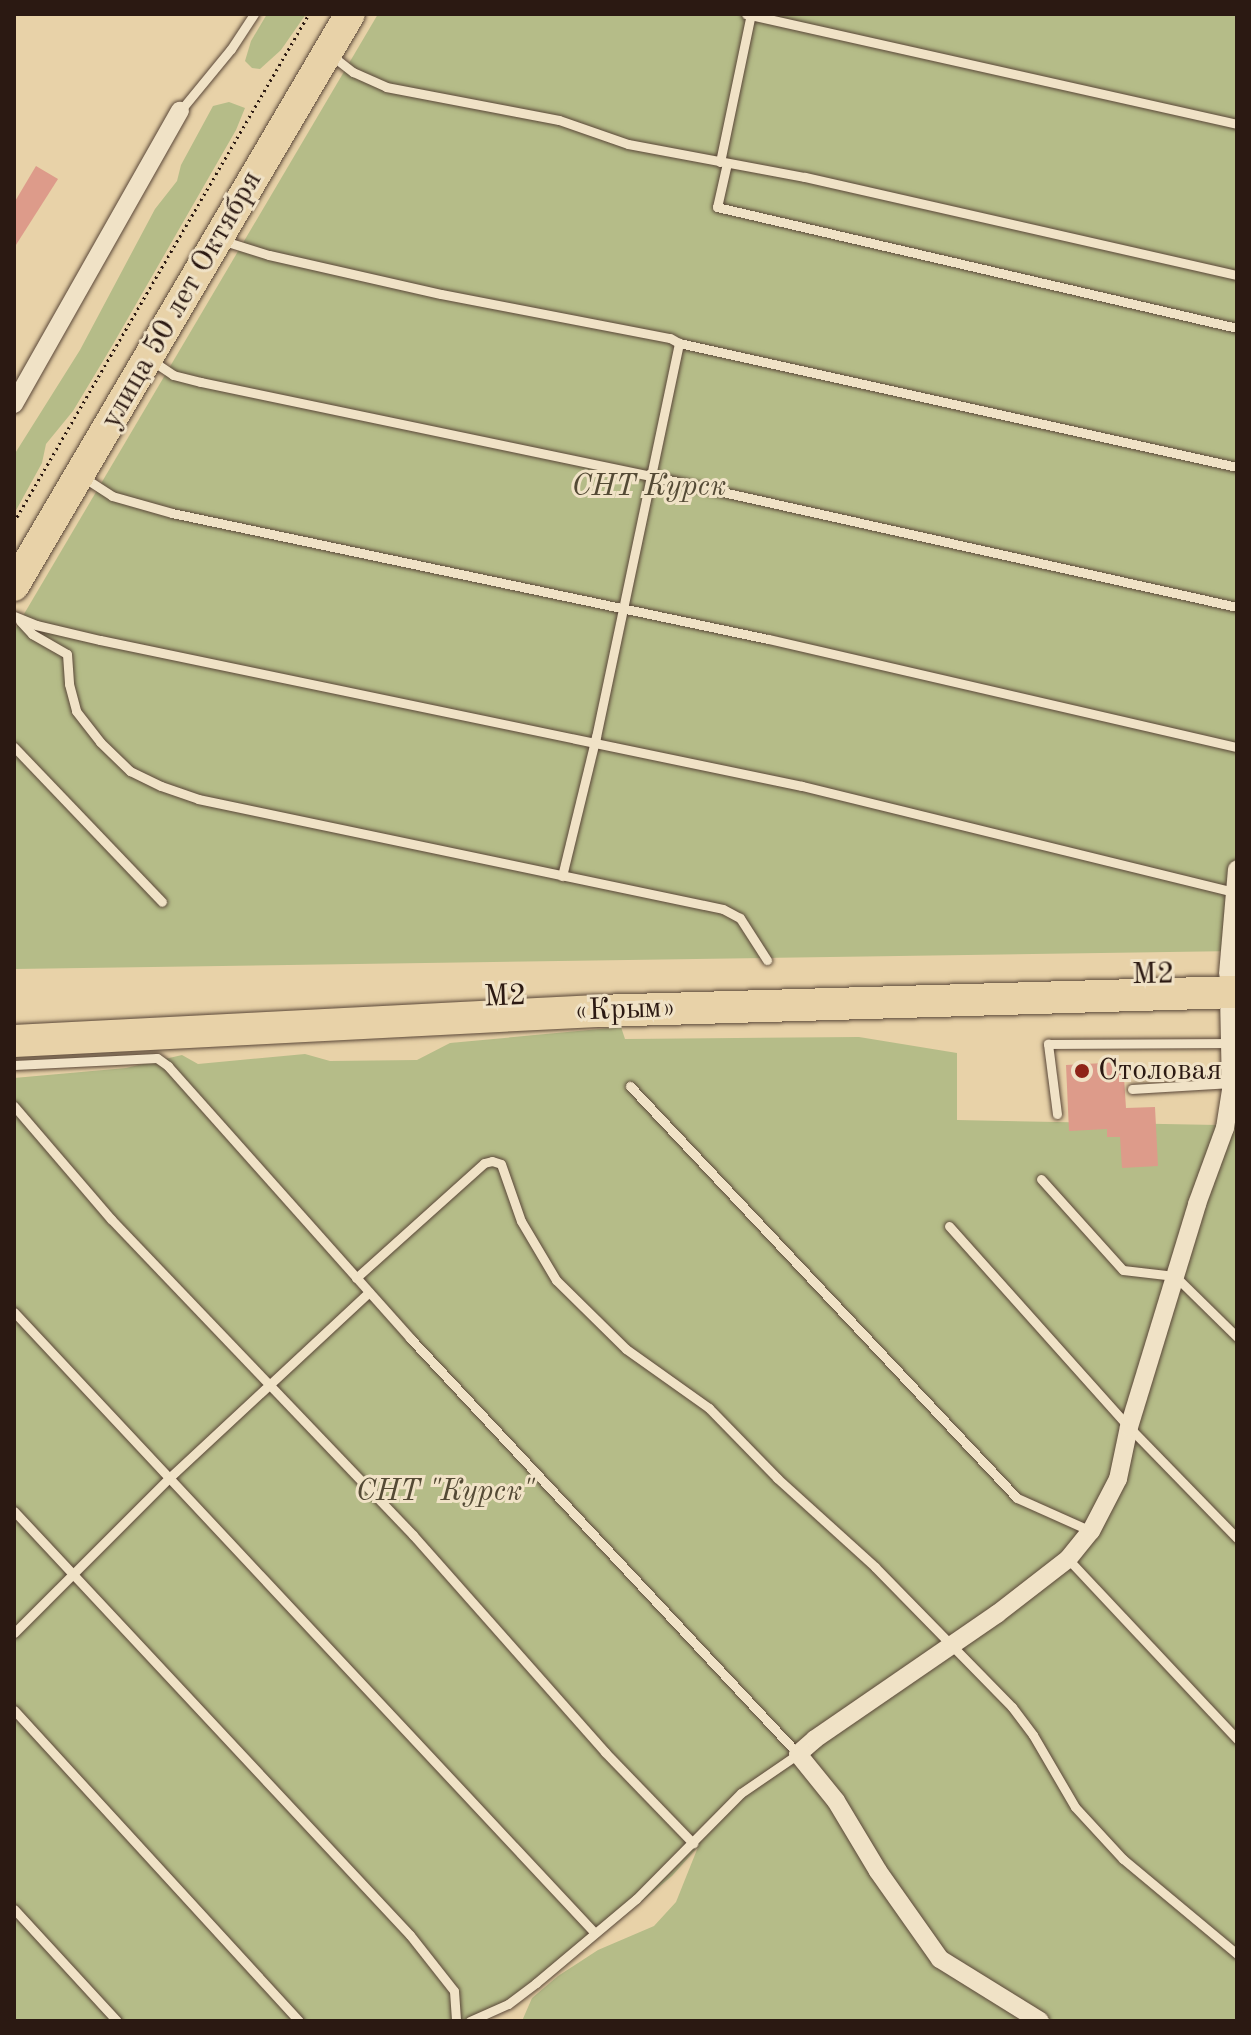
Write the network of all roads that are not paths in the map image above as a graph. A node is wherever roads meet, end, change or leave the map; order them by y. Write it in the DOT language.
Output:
graph roads {
  1 [pos="254,14"];
  2 [pos="350,14"];
  3 [pos="749,14"];
  4 [pos="327,52"];
  5 [pos="180,111"];
  6 [pos="1237,124"];
  7 [pos="723,162"];
  8 [pos="218,238"];
  9 [pos="1237,275"];
  10 [pos="1237,328"];
  11 [pos="679,343"];
  12 [pos="148,358"];
  13 [pos="14,404"];
  14 [pos="1237,467"];
  15 [pos="80,475"];
  16 [pos="651,476"];
  17 [pos="14,586"];
  18 [pos="1237,607"];
  19 [pos="622,608"];
  20 [pos="15,616"];
  21 [pos="595,743"];
  22 [pos="14,747"];
  23 [pos="1237,747"];
  24 [pos="1237,869"];
  25 [pos="562,876"];
  26 [pos="1233,892"];
  27 [pos="162,902"];
  28 [pos="767,960"];
  29 [pos="1233,983"];
  30 [pos="14,1020"];
  31 [pos="14,1041"];
  32 [pos="1232,1043"];
  33 [pos="14,1065"];
  34 [pos="1234,1085"];
  35 [pos="630,1086"];
  36 [pos="1132,1089"];
  37 [pos="14,1106"];
  38 [pos="1057,1114"];
  39 [pos="1231,1134"];
  40 [pos="1041,1179"];
  41 [pos="949,1226"];
  42 [pos="1175,1276"];
  43 [pos="356,1278"];
  44 [pos="369,1292"];
  45 [pos="14,1312"];
  46 [pos="1237,1337"];
  47 [pos="269,1386"];
  48 [pos="1129,1427"];
  49 [pos="169,1478"];
  50 [pos="14,1511"];
  51 [pos="1091,1531"];
  52 [pos="1237,1538"];
  53 [pos="1068,1559"];
  54 [pos="72,1575"];
  55 [pos="14,1633"];
  56 [pos="951,1643"];
  57 [pos="14,1710"];
  58 [pos="1237,1739"];
  59 [pos="798,1754"];
  60 [pos="693,1843"];
  61 [pos="14,1909"];
  62 [pos="595,1933"];
  63 [pos="1237,1954"];
  64 [pos="117,2021"];
  65 [pos="299,2021"];
  66 [pos="456,2021"];
  67 [pos="470,2021"];
  68 [pos="1040,2021"];
  1 -- 5 [label="lane"];
  2 -- 4 [label="main road, улица 50 лет Октября"];
  3 -- 6 [label="lane"];
  3 -- 7 [label="lane"];
  4 -- 7 [label="lane"];
  4 -- 8 [label="main road, улица 50 лет Октября"];
  5 -- 13 [label="street"];
  7 -- 9 [label="lane"];
  7 -- 10 [label="lane"];
  8 -- 11 [label="lane"];
  8 -- 12 [label="main road, улица 50 лет Октября"];
  11 -- 14 [label="lane"];
  11 -- 16 [label="lane"];
  12 -- 15 [label="main road, улица 50 лет Октября"];
  12 -- 16 [label="lane"];
  15 -- 17 [label="main road, улица 50 лет Октября"];
  15 -- 19 [label="lane"];
  16 -- 18 [label="lane"];
  16 -- 19 [label="lane"];
  19 -- 21 [label="lane"];
  19 -- 23 [label="lane"];
  20 -- 21 [label="lane"];
  20 -- 25 [label="lane"];
  21 -- 25 [label="lane"];
  21 -- 26 [label="lane"];
  22 -- 27 [label="lane"];
  24 -- 26 [label="street"];
  25 -- 28 [label="lane"];
  26 -- 29 [label="street"];
  29 -- 30 [label="highway, М2"];
  29 -- 31 [label="highway, «Крым»"];
  29 -- 32 [label="street"];
  32 -- 34 [label="street"];
  32 -- 38 [label="lane"];
  33 -- 43 [label="lane"];
  34 -- 36 [label="lane"];
  34 -- 39 [label="street"];
  35 -- 51 [label="lane"];
  37 -- 47 [label="lane"];
  39 -- 42 [label="street"];
  40 -- 42 [label="lane"];
  41 -- 48 [label="lane"];
  42 -- 46 [label="lane"];
  42 -- 48 [label="street"];
  43 -- 44 [label="lane"];
  43 -- 56 [label="lane"];
  44 -- 47 [label="lane"];
  44 -- 59 [label="lane"];
  45 -- 49 [label="lane"];
  47 -- 49 [label="lane"];
  47 -- 60 [label="lane"];
  48 -- 51 [label="street"];
  48 -- 52 [label="lane"];
  49 -- 54 [label="lane"];
  49 -- 62 [label="lane"];
  50 -- 54 [label="lane"];
  51 -- 53 [label="street"];
  53 -- 56 [label="street"];
  53 -- 58 [label="lane"];
  54 -- 55 [label="lane"];
  54 -- 66 [label="lane"];
  56 -- 59 [label="street"];
  56 -- 63 [label="lane"];
  57 -- 65 [label="lane"];
  59 -- 60 [label="lane"];
  59 -- 68 [label="street"];
  60 -- 62 [label="lane"];
  61 -- 64 [label="lane"];
  62 -- 67 [label="lane"];
}
